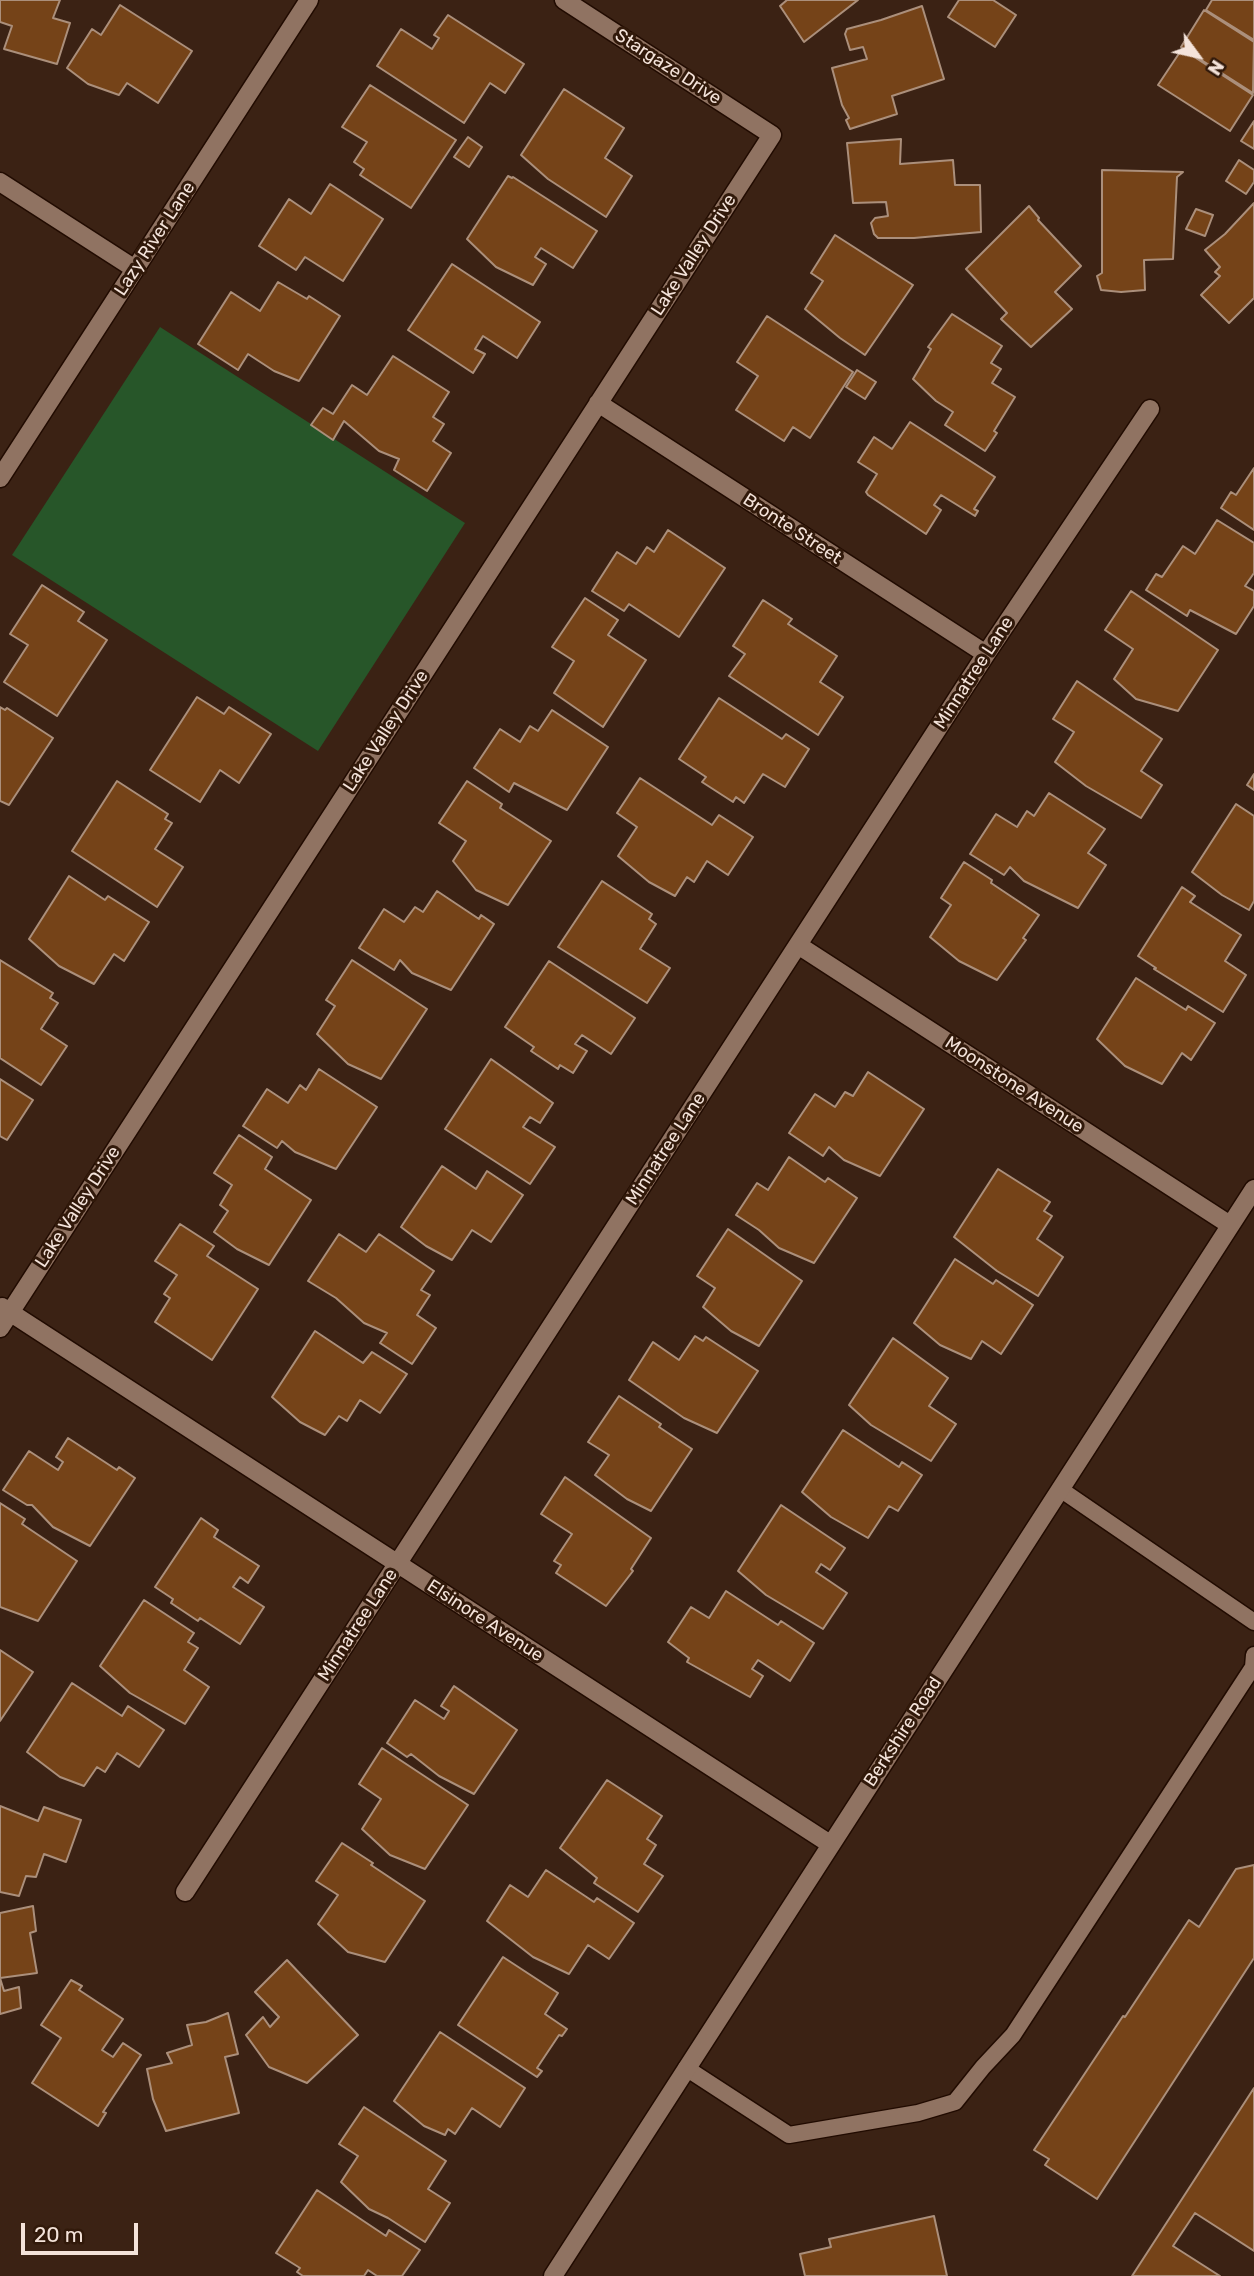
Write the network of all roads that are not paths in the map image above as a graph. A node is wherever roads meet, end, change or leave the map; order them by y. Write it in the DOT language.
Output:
graph roads {
  1 [pos="309,0"];
  2 [pos="564,0"];
  3 [pos="772,135"];
  4 [pos="0,182"];
  5 [pos="135,269"];
  6 [pos="598,403"];
  7 [pos="1150,409"];
  8 [pos="0,478"];
  9 [pos="986,654"];
  10 [pos="798,945"];
  11 [pos="1254,1189"];
  12 [pos="1230,1225"];
  13 [pos="3,1316"];
  14 [pos="1060,1489"];
  15 [pos="397,1564"];
  16 [pos="1254,1622"];
  17 [pos="1254,1655"];
  18 [pos="830,1844"];
  19 [pos="185,1892"];
  20 [pos="686,2068"];
  21 [pos="553,2276"];
  1 -- 5 [label="street, Lazy River Lane"];
  2 -- 3 [label="street, Stargaze Drive"];
  3 -- 6 [label="street, Lake Valley Drive"];
  4 -- 5 [label="street"];
  5 -- 8 [label="street, Lazy River Lane"];
  6 -- 9 [label="street, Bronte Street"];
  6 -- 13 [label="street, Lake Valley Drive"];
  7 -- 9 [label="street, Minnatree Lane"];
  9 -- 10 [label="street, Minnatree Lane"];
  10 -- 12 [label="street, Moonstone Avenue"];
  10 -- 15 [label="street, Minnatree Lane"];
  11 -- 12 [label="street, Berkshire Road"];
  12 -- 14 [label="street, Berkshire Road"];
  13 -- 15 [label="street, Elsinore Avenue"];
  14 -- 16 [label="lane"];
  14 -- 18 [label="street, Berkshire Road"];
  15 -- 18 [label="street, Elsinore Avenue"];
  15 -- 19 [label="street, Minnatree Lane"];
  17 -- 20 [label="lane"];
  18 -- 20 [label="street, Berkshire Road"];
  20 -- 21 [label="street, Berkshire Road"];
}
